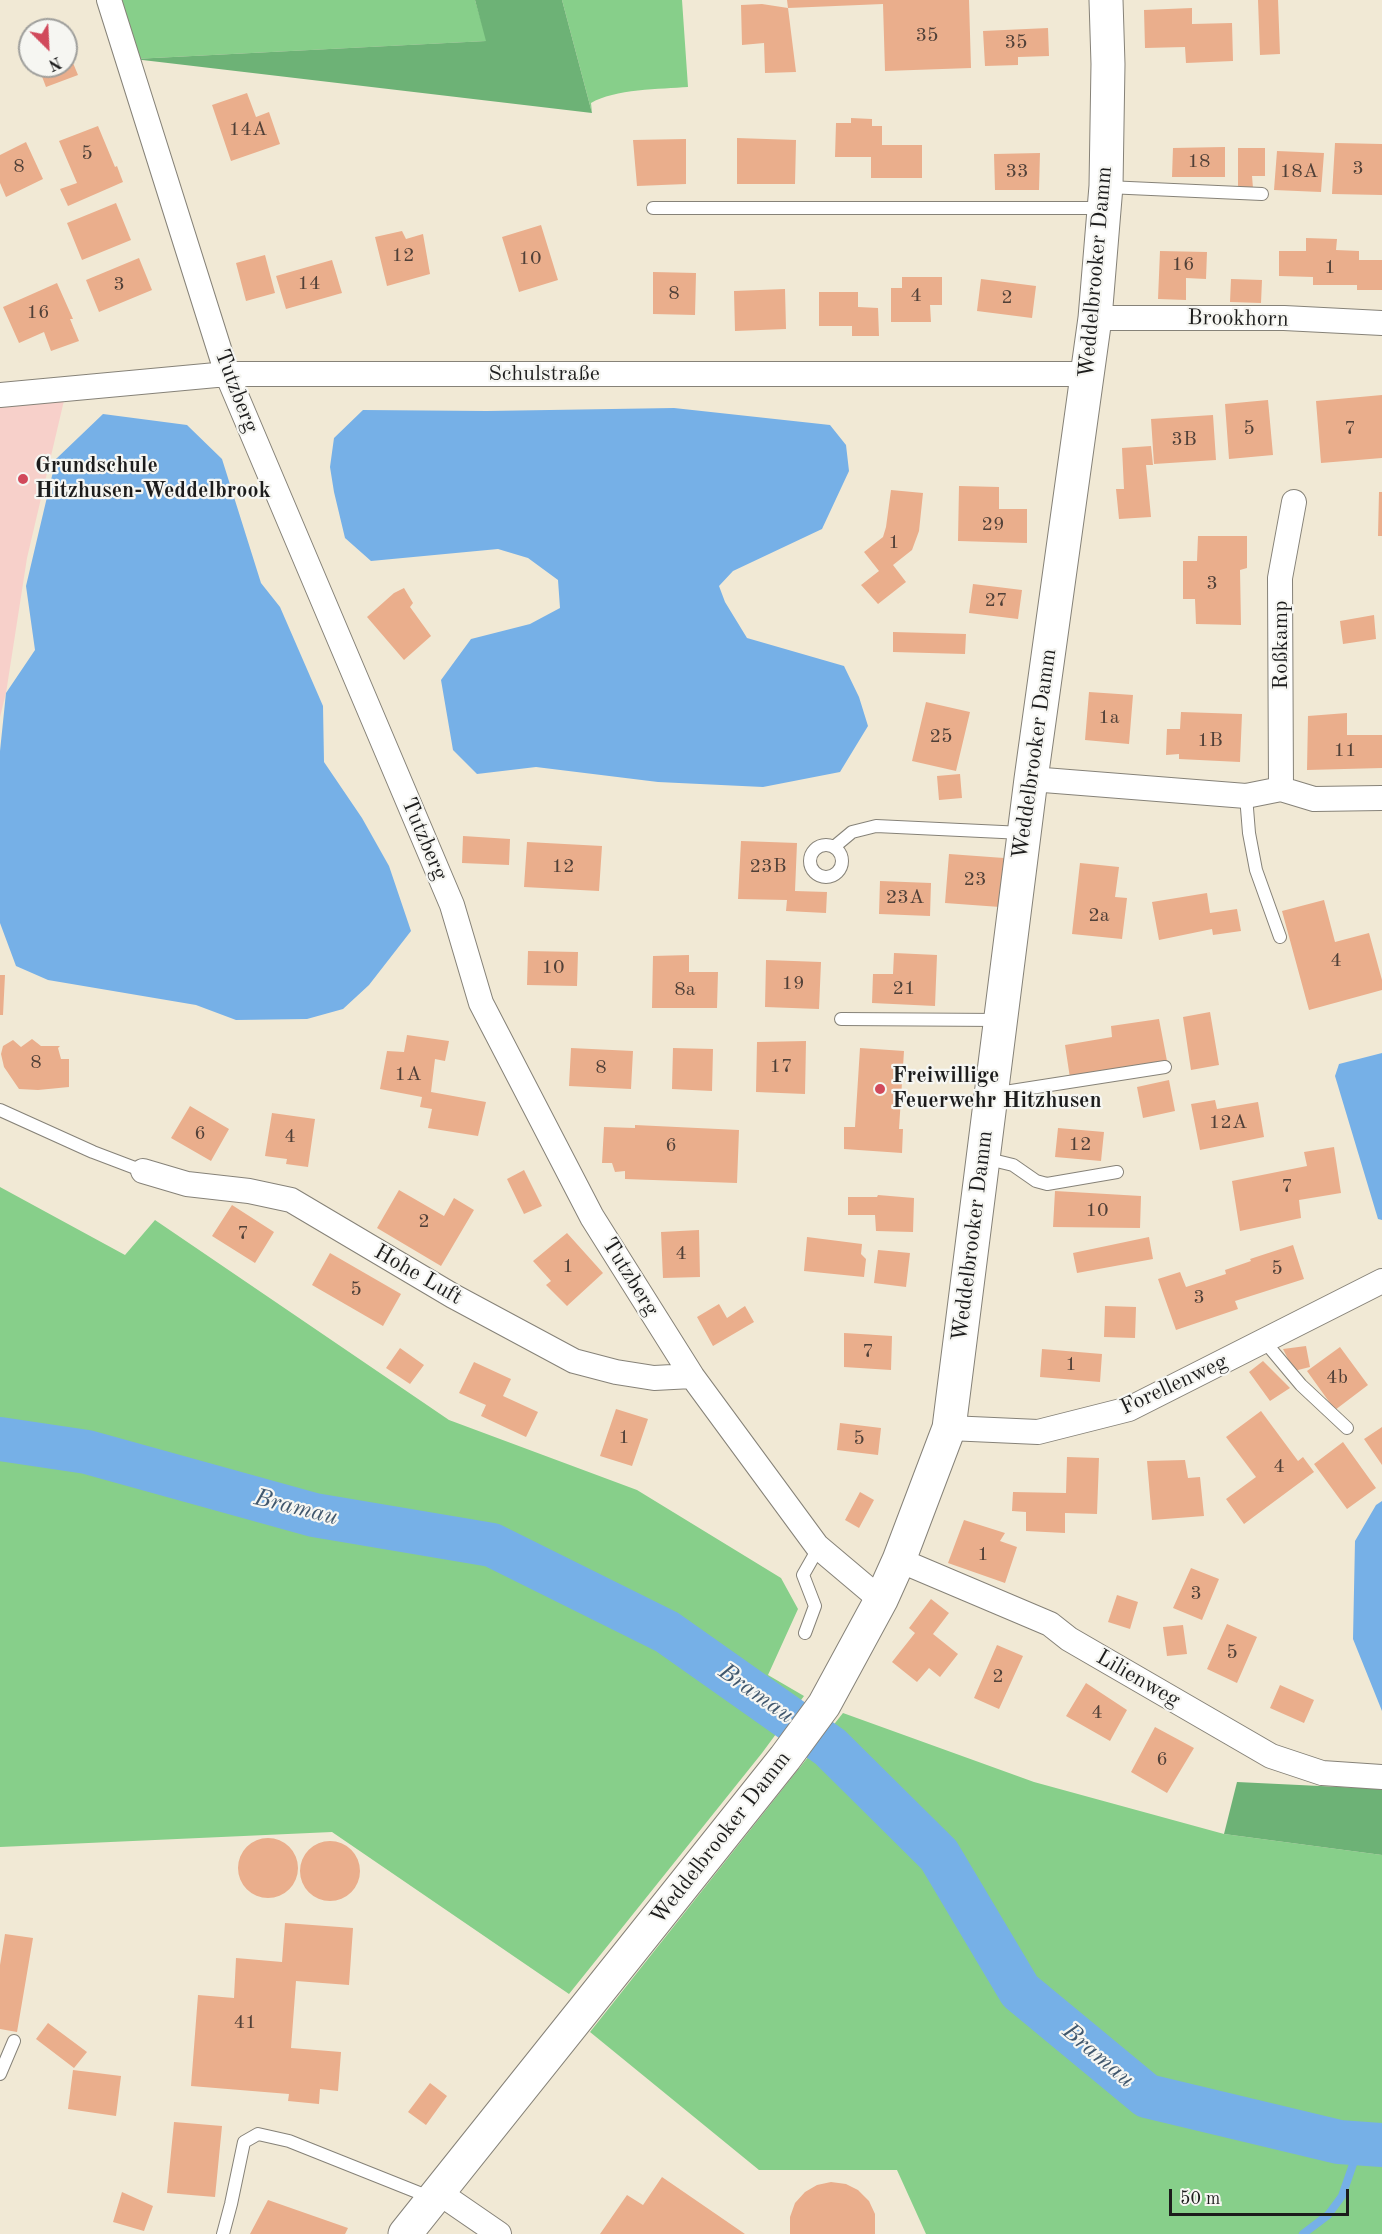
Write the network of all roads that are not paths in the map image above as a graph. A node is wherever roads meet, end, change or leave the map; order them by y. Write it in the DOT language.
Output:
graph roads {
  1 [pos="109,0"];
  2 [pos="1106,0"];
  3 [pos="1262,194"];
  4 [pos="1106,197"];
  5 [pos="653,208"];
  6 [pos="1095,318"];
  7 [pos="1382,324"];
  8 [pos="227,374"];
  9 [pos="1088,374"];
  10 [pos="0,395"];
  11 [pos="1294,502"];
  12 [pos="1031,779"];
  13 [pos="1281,789"];
  14 [pos="1246,796"];
  15 [pos="1382,798"];
  16 [pos="1024,833"];
  17 [pos="834,847"];
  18 [pos="1280,937"];
  19 [pos="841,1019"];
  20 [pos="1000,1020"];
  21 [pos="1165,1067"];
  22 [pos="991,1095"];
  23 [pos="0,1110"];
  24 [pos="983,1158"];
  25 [pos="143,1171"];
  26 [pos="1117,1172"];
  27 [pos="1382,1281"];
  28 [pos="1265,1342"];
  29 [pos="692,1376"];
  30 [pos="949,1428"];
  31 [pos="1347,1428"];
  32 [pos="819,1547"];
  33 [pos="899,1560"];
  34 [pos="881,1600"];
  35 [pos="805,1634"];
  36 [pos="1382,1777"];
  37 [pos="14,2041"];
  38 [pos="0,2074"];
  39 [pos="436,2196"];
  40 [pos="223,2234"];
  41 [pos="405,2234"];
  42 [pos="499,2234"];
  1 -- 8 [label="street, Tutzberg"];
  2 -- 4 [label="street, Weddelbrooker Damm"];
  3 -- 4 [label="lane"];
  4 -- 5 [label="lane"];
  4 -- 6 [label="street, Weddelbrooker Damm"];
  6 -- 7 [label="street, Brookhorn"];
  6 -- 9 [label="street, Weddelbrooker Damm"];
  8 -- 9 [label="street, Schulstraße"];
  8 -- 10 [label="street, Schulstraße"];
  8 -- 29 [label="street, Tutzberg"];
  9 -- 12 [label="street, Weddelbrooker Damm"];
  11 -- 13 [label="street, Roßkamp"];
  12 -- 14 [label="street"];
  12 -- 16 [label="street, Weddelbrooker Damm"];
  13 -- 14 [label="street"];
  13 -- 15 [label="street"];
  14 -- 18 [label="lane"];
  16 -- 17 [label="lane"];
  16 -- 20 [label="street, Weddelbrooker Damm"];
  19 -- 20 [label="lane"];
  20 -- 22 [label="street, Weddelbrooker Damm"];
  21 -- 22 [label="lane"];
  22 -- 24 [label="street, Weddelbrooker Damm"];
  23 -- 25 [label="lane"];
  24 -- 26 [label="lane"];
  24 -- 30 [label="street, Weddelbrooker Damm"];
  25 -- 29 [label="street, Hohe Luft"];
  27 -- 28 [label="street, Forellenweg"];
  28 -- 30 [label="street, Forellenweg"];
  28 -- 31 [label="lane"];
  29 -- 32 [label="street, Tutzberg"];
  30 -- 33 [label="street, Weddelbrooker Damm"];
  32 -- 34 [label="street, Tutzberg"];
  32 -- 35 [label="lane"];
  33 -- 34 [label="street, Weddelbrooker Damm"];
  33 -- 36 [label="street, Lilienweg"];
  34 -- 39 [label="street, Weddelbrooker Damm"];
  37 -- 38 [label="lane"];
  39 -- 40 [label="lane"];
  39 -- 41 [label="street, Weddelbrooker Damm"];
  39 -- 42 [label="street"];
}
